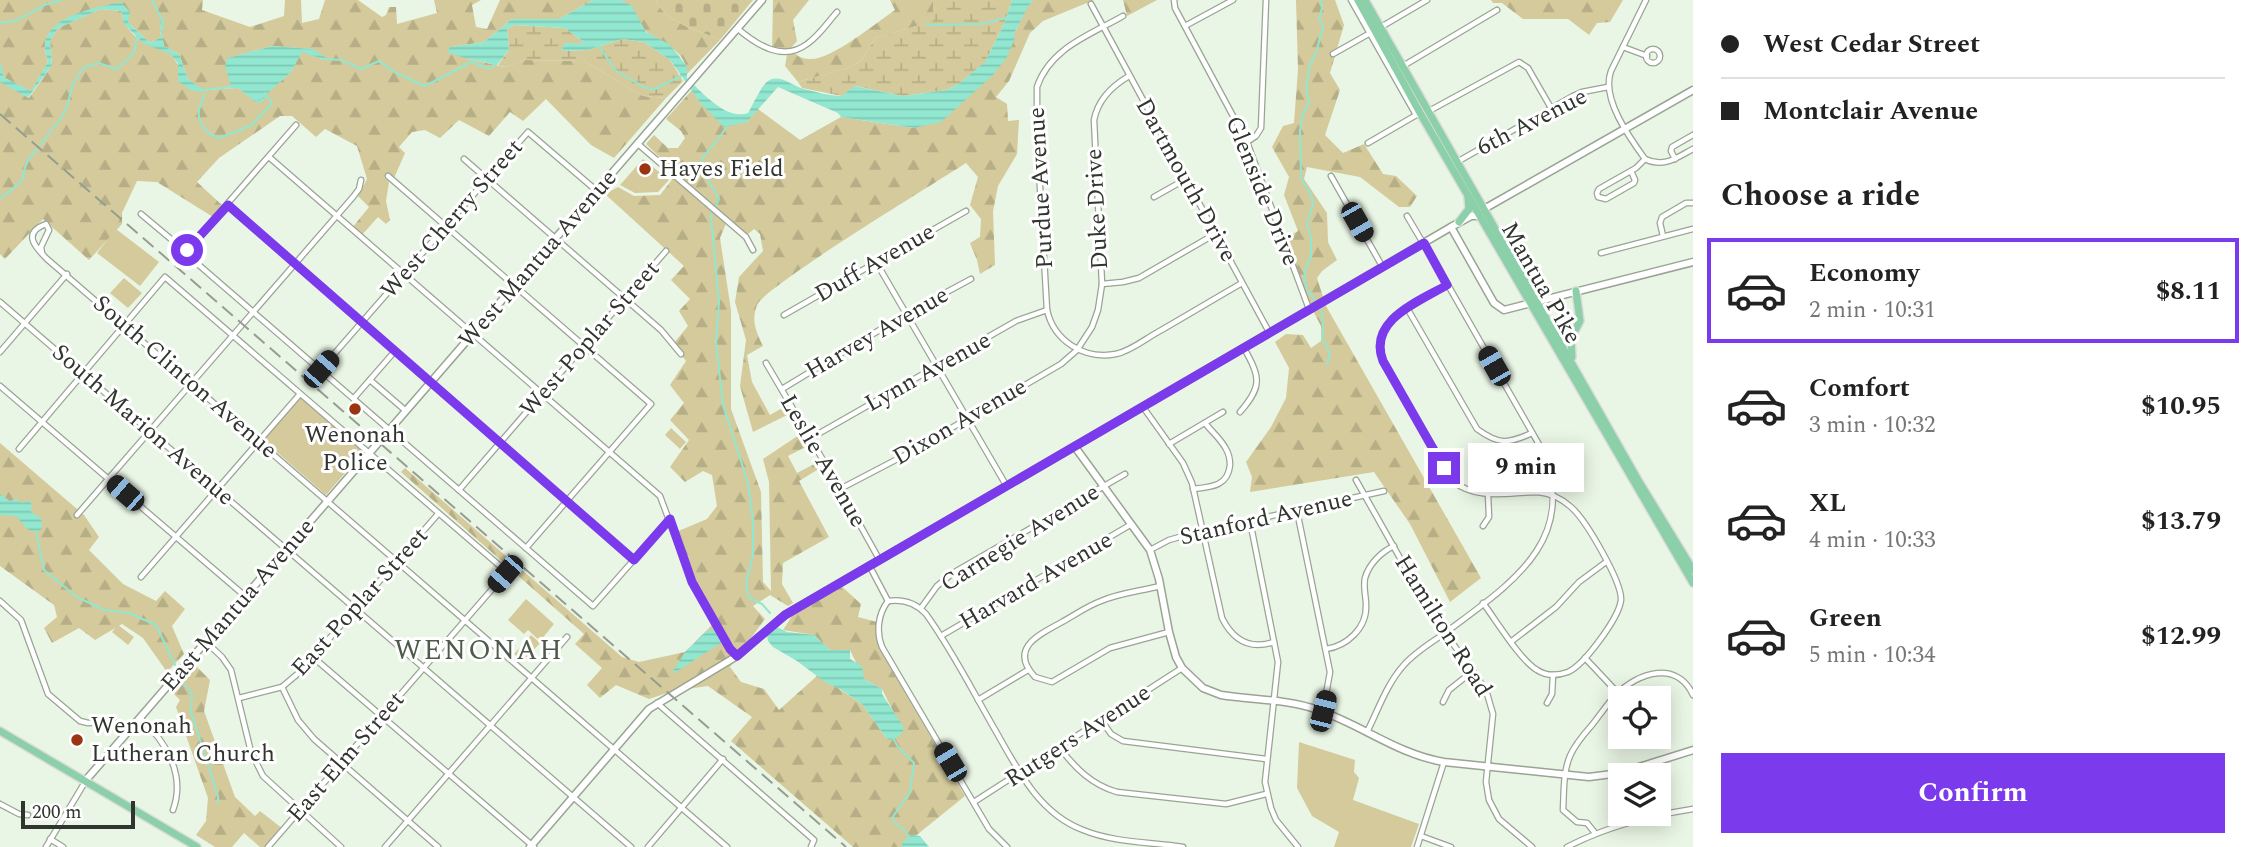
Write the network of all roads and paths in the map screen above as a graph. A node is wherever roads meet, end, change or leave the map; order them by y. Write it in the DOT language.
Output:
graph roads {
  1 [pos="762,0"];
  2 [pos="1174,0"];
  3 [pos="1233,0"];
  4 [pos="1266,0"];
  5 [pos="1351,0"];
  6 [pos="1359,0"];
  7 [pos="1365,0"];
  8 [pos="1427,0"];
  9 [pos="1646,0"];
  10 [pos="1091,4"];
  11 [pos="1497,10"];
  12 [pos="837,12"];
  13 [pos="1124,16"];
  14 [pos="1185,26"];
  15 [pos="1103,27"];
  16 [pos="738,29"];
  17 [pos="1376,30"];
  18 [pos="1623,47"];
  19 [pos="1333,54"];
  20 [pos="1647,56"];
  21 [pos="1403,66"];
  22 [pos="1129,76"];
  23 [pos="1608,88"];
  24 [pos="1693,90"];
  25 [pos="1551,108"];
  26 [pos="1422,113"];
  27 [pos="296,125"];
  28 [pos="1626,128"];
  29 [pos="1693,135"];
  30 [pos="1438,141"];
  31 [pos="1247,142"];
  32 [pos="638,144"];
  33 [pos="1368,144"];
  34 [pos="1693,149"];
  35 [pos="269,157"];
  36 [pos="464,159"];
  37 [pos="1645,159"];
  38 [pos="1675,159"];
  39 [pos="1457,162"];
  40 [pos="1631,171"];
  41 [pos="388,176"];
  42 [pos="1331,176"];
  43 [pos="487,179"];
  44 [pos="1185,179"];
  45 [pos="360,180"];
  46 [pos="597,191"];
  47 [pos="1154,197"];
  48 [pos="1693,203"];
  49 [pos="228,205"];
  50 [pos="966,211"];
  51 [pos="1482,212"];
  52 [pos="141,214"];
  53 [pos="337,216"];
  54 [pos="1407,216"];
  55 [pos="1459,222"];
  56 [pos="445,227"];
  57 [pos="1451,227"];
  58 [pos="1693,229"];
  59 [pos="1215,234"];
  60 [pos="1663,236"];
  61 [pos="556,239"];
  62 [pos="1423,243"];
  63 [pos="187,250"];
  64 [pos="753,250"];
  65 [pos="666,251"];
  66 [pos="41,253"];
  67 [pos="1601,253"];
  68 [pos="876,262"];
  69 [pos="1693,262"];
  70 [pos="295,264"];
  71 [pos="1382,266"];
  72 [pos="67,274"];
  73 [pos="404,274"];
  74 [pos="971,279"];
  75 [pos="1242,283"];
  76 [pos="1102,284"];
  77 [pos="1447,285"];
  78 [pos="514,287"];
  79 [pos="1576,291"];
  80 [pos="624,299"];
  81 [pos="0,302"];
  82 [pos="1534,302"];
  83 [pos="1407,308"];
  84 [pos="1309,309"];
  85 [pos="1047,310"];
  86 [pos="253,312"];
  87 [pos="906,314"];
  88 [pos="784,315"];
  89 [pos="362,322"];
  90 [pos="25,323"];
  91 [pos="124,325"];
  92 [pos="1269,332"];
  93 [pos="473,334"];
  94 [pos="232,335"];
  95 [pos="583,347"];
  96 [pos="1244,347"];
  97 [pos="1077,350"];
  98 [pos="395,351"];
  99 [pos="0,352"];
  100 [pos="681,354"];
  101 [pos="766,363"];
  102 [pos="937,367"];
  103 [pos="1575,368"];
  104 [pos="321,369"];
  105 [pos="83,373"];
  106 [pos="370,380"];
  107 [pos="431,382"];
  108 [pos="191,383"];
  109 [pos="0,386"];
  110 [pos="782,389"];
  111 [pos="300,394"];
  112 [pos="542,395"];
  113 [pos="354,398"];
  114 [pos="1143,407"];
  115 [pos="406,411"];
  116 [pos="1223,412"];
  117 [pos="1240,412"];
  118 [pos="968,419"];
  119 [pos="42,422"];
  120 [pos="1205,423"];
  121 [pos="149,430"];
  122 [pos="390,430"];
  123 [pos="1532,433"];
  124 [pos="811,438"];
  125 [pos="259,441"];
  126 [pos="500,443"];
  127 [pos="1170,444"];
  128 [pos="1074,447"];
  129 [pos="19,449"];
  130 [pos="369,453"];
  131 [pos="608,453"];
  132 [pos="1125,474"];
  133 [pos="108,478"];
  134 [pos="1356,480"];
  135 [pos="1006,485"];
  136 [pos="1103,486"];
  137 [pos="217,489"];
  138 [pos="840,489"];
  139 [pos="1193,489"];
  140 [pos="459,490"];
  141 [pos="1384,491"];
  142 [pos="1488,494"];
  143 [pos="1366,496"];
  144 [pos="1553,496"];
  145 [pos="567,500"];
  146 [pos="328,502"];
  147 [pos="1297,511"];
  148 [pos="438,514"];
  149 [pos="77,515"];
  150 [pos="670,519"];
  151 [pos="1250,521"];
  152 [pos="1130,526"];
  153 [pos="1483,526"];
  154 [pos="1203,531"];
  155 [pos="175,536"];
  156 [pos="1394,547"];
  157 [pos="526,548"];
  158 [pos="287,549"];
  159 [pos="1150,550"];
  160 [pos="879,559"];
  161 [pos="634,560"];
  162 [pos="397,562"];
  163 [pos="1606,562"];
  164 [pos="869,565"];
  165 [pos="1693,570"];
  166 [pos="141,578"];
  167 [pos="1693,583"];
  168 [pos="1160,586"];
  169 [pos="245,596"];
  170 [pos="888,601"];
  171 [pos="0,602"];
  172 [pos="1483,603"];
  173 [pos="920,608"];
  174 [pos="355,610"];
  175 [pos="465,620"];
  176 [pos="1168,632"];
  177 [pos="1446,632"];
  178 [pos="941,636"];
  179 [pos="567,638"];
  180 [pos="1512,641"];
  181 [pos="206,642"];
  182 [pos="1275,642"];
  183 [pos="1326,649"];
  184 [pos="737,656"];
  185 [pos="1585,657"];
  186 [pos="314,658"];
  187 [pos="423,667"];
  188 [pos="1182,668"];
  189 [pos="1028,670"];
  190 [pos="1473,671"];
  191 [pos="1553,675"];
  192 [pos="531,678"];
  193 [pos="1612,686"];
  194 [pos="1627,686"];
  195 [pos="282,687"];
  196 [pos="1693,695"];
  197 [pos="239,698"];
  198 [pos="978,700"];
  199 [pos="1274,702"];
  200 [pos="1443,702"];
  201 [pos="657,703"];
  202 [pos="1547,703"];
  203 [pos="1608,706"];
  204 [pos="1323,711"];
  205 [pos="381,715"];
  206 [pos="140,718"];
  207 [pos="1102,721"];
  208 [pos="490,726"];
  209 [pos="0,731"];
  210 [pos="128,731"];
  211 [pos="1367,733"];
  212 [pos="1060,748"];
  213 [pos="614,749"];
  214 [pos="1693,750"];
  215 [pos="723,759"];
  216 [pos="1266,759"];
  217 [pos="1444,762"];
  218 [pos="341,763"];
  219 [pos="1489,767"];
  220 [pos="449,774"];
  221 [pos="1020,774"];
  222 [pos="1565,775"];
  223 [pos="86,780"];
  224 [pos="1266,794"];
  225 [pos="573,797"];
  226 [pos="974,803"];
  227 [pos="0,804"];
  228 [pos="681,807"];
  229 [pos="1693,809"];
  230 [pos="173,810"];
  231 [pos="299,810"];
  232 [pos="28,815"];
  233 [pos="408,821"];
  234 [pos="1595,833"];
  235 [pos="1421,836"];
  236 [pos="50,839"];
  237 [pos="184,839"];
  238 [pos="531,846"];
  239 [pos="46,847"];
  240 [pos="63,847"];
  241 [pos="180,847"];
  242 [pos="198,847"];
  243 [pos="268,847"];
  244 [pos="341,847"];
  245 [pos="385,847"];
  246 [pos="438,847"];
  247 [pos="631,847"];
  248 [pos="648,847"];
  249 [pos="727,847"];
  250 [pos="811,847"];
  251 [pos="1007,847"];
  252 [pos="1180,847"];
  253 [pos="1298,847"];
  254 [pos="1417,847"];
  255 [pos="1451,847"];
  256 [pos="1532,847"];
  257 [pos="1567,847"];
  1 -- 16 [label="street, West Mantua Avenue"];
  2 -- 14 [label="street, Glenside Drive"];
  3 -- 14 [label="street"];
  4 -- 31 [label="street"];
  5 -- 17 [label="street"];
  6 -- 17 [label="main road, Mantua Pike"];
  7 -- 17 [label="main road, Mantua Pike"];
  8 -- 17 [label="street"];
  9 -- 18 [label="street"];
  10 -- 15 [label="street, Dartmouth Drive"];
  11 -- 21 [label="street"];
  12 -- 16 [label="street"];
  13 -- 15 [label="street, Purdue Avenue"];
  14 -- 31 [label="street, Glenside Drive"];
  15 -- 22 [label="street, Dartmouth Drive"];
  15 -- 85 [label="street, Purdue Avenue"];
  16 -- 32 [label="street, West Mantua Avenue"];
  17 -- 19 [label="street"];
  17 -- 21 [label="main road, Mantua Pike"];
  17 -- 26 [label="main road, Mantua Pike"];
  18 -- 20 [label="street"];
  18 -- 23 [label="street"];
  21 -- 26 [label="main road, Mantua Pike"];
  22 -- 44 [label="street, Dartmouth Drive"];
  22 -- 76 [label="street, Duke Drive"];
  23 -- 25 [label="street, 6th Avenue"];
  23 -- 28 [label="street"];
  24 -- 28 [label="street"];
  25 -- 26 [label="street"];
  25 -- 39 [label="street, 6th Avenue"];
  26 -- 30 [label="main road, Mantua Pike"];
  26 -- 33 [label="street"];
  26 -- 39 [label="main road, Mantua Pike"];
  27 -- 35 [label="street"];
  28 -- 37 [label="street"];
  28 -- 51 [label="street"];
  29 -- 38 [label="street"];
  30 -- 51 [label="main road, Mantua Pike"];
  30 -- 55 [label="main road"];
  31 -- 84 [label="street, Glenside Drive"];
  32 -- 46 [label="street, West Mantua Avenue"];
  32 -- 64 [label="street"];
  34 -- 38 [label="street"];
  35 -- 49 [label="street"];
  35 -- 53 [label="street"];
  36 -- 43 [label="street"];
  37 -- 38 [label="street"];
  37 -- 40 [label="street"];
  39 -- 51 [label="main road, Mantua Pike"];
  40 -- 40 [label="street"];
  41 -- 56 [label="street"];
  42 -- 71 [label="street"];
  43 -- 46 [label="street, West Cherry Street"];
  43 -- 56 [label="street, West Cherry Street"];
  43 -- 61 [label="street"];
  44 -- 47 [label="street"];
  44 -- 59 [label="street, Dartmouth Drive"];
  45 -- 53 [label="street"];
  46 -- 61 [label="street, West Mantua Avenue"];
  48 -- 60 [label="street"];
  49 -- 63 [label="street"];
  49 -- 70 [label="street"];
  50 -- 68 [label="street, Duff Avenue"];
  51 -- 55 [label="street"];
  51 -- 82 [label="main road, Mantua Pike"];
  52 -- 63 [label="street"];
  53 -- 70 [label="street"];
  53 -- 73 [label="street"];
  54 -- 62 [label="street"];
  55 -- 57 [label="street"];
  56 -- 73 [label="street, West Cherry Street"];
  56 -- 78 [label="street"];
  57 -- 62 [label="street"];
  57 -- 82 [label="street"];
  58 -- 60 [label="street"];
  59 -- 75 [label="street, Dartmouth Drive"];
  59 -- 76 [label="street"];
  60 -- 67 [label="street"];
  61 -- 78 [label="street, West Mantua Avenue"];
  61 -- 80 [label="street"];
  62 -- 71 [label="street"];
  62 -- 77 [label="street"];
  63 -- 86 [label="street"];
  65 -- 80 [label="street, West Poplar Street"];
  66 -- 66 [label="street"];
  66 -- 72 [label="street, South Clinton Avenue"];
  68 -- 87 [label="street"];
  68 -- 88 [label="street, Duff Avenue"];
  69 -- 79 [label="street"];
  70 -- 86 [label="street"];
  70 -- 89 [label="street"];
  71 -- 84 [label="street"];
  72 -- 90 [label="street"];
  72 -- 91 [label="street, South Clinton Avenue"];
  73 -- 89 [label="street, West Cherry Street"];
  73 -- 93 [label="street"];
  74 -- 87 [label="street, Harvey Avenue"];
  75 -- 92 [label="street, Dartmouth Drive"];
  75 -- 97 [label="street"];
  76 -- 97 [label="street, Duke Drive"];
  77 -- 83 [label="street"];
  77 -- 123 [label="street"];
  78 -- 93 [label="street, West Mantua Avenue"];
  78 -- 95 [label="street"];
  79 -- 82 [label="street"];
  79 -- 103 [label="main road"];
  80 -- 95 [label="street, West Poplar Street"];
  80 -- 100 [label="street"];
  81 -- 90 [label="street, South Marion Avenue"];
  82 -- 103 [label="main road, Mantua Pike"];
  82 -- 167 [label="main road, Mantua Pike"];
  83 -- 123 [label="street"];
  83 -- 142 [label="street"];
  84 -- 92 [label="street"];
  85 -- 97 [label="street, Purdue Avenue"];
  85 -- 102 [label="street, Lynn Avenue"];
  86 -- 94 [label="street"];
  86 -- 104 [label="street"];
  87 -- 102 [label="street"];
  87 -- 110 [label="street, Harvey Avenue"];
  89 -- 98 [label="street"];
  89 -- 104 [label="street, West Cherry Street"];
  90 -- 99 [label="street"];
  90 -- 105 [label="street, South Marion Avenue"];
  91 -- 94 [label="street"];
  91 -- 105 [label="street"];
  91 -- 108 [label="street, South Clinton Avenue"];
  92 -- 96 [label="street"];
  93 -- 107 [label="street, West Mantua Avenue"];
  93 -- 112 [label="street"];
  94 -- 108 [label="street"];
  94 -- 111 [label="street"];
  95 -- 112 [label="street, West Poplar Street"];
  95 -- 131 [label="street"];
  96 -- 114 [label="street"];
  96 -- 117 [label="street"];
  97 -- 118 [label="street, Dixon Avenue"];
  98 -- 106 [label="street"];
  98 -- 107 [label="street"];
  101 -- 110 [label="street, Leslie Avenue"];
  102 -- 118 [label="street"];
  102 -- 124 [label="street, Lynn Avenue"];
  103 -- 165 [label="main road, Mantua Pike"];
  104 -- 113 [label="street"];
  105 -- 119 [label="street"];
  105 -- 121 [label="street, South Marion Avenue"];
  106 -- 113 [label="street"];
  106 -- 115 [label="street"];
  107 -- 115 [label="street, West Mantua Avenue"];
  107 -- 126 [label="street"];
  108 -- 121 [label="street"];
  108 -- 125 [label="street, South Clinton Avenue"];
  109 -- 119 [label="street"];
  110 -- 124 [label="street, Leslie Avenue"];
  111 -- 125 [label="street"];
  111 -- 130 [label="street"];
  112 -- 126 [label="street, West Poplar Street"];
  112 -- 131 [label="street"];
  113 -- 122 [label="street"];
  114 -- 127 [label="street"];
  114 -- 128 [label="street"];
  115 -- 122 [label="street, West Mantua Avenue"];
  116 -- 120 [label="street"];
  118 -- 135 [label="street"];
  118 -- 138 [label="street, Dixon Avenue"];
  119 -- 129 [label="street"];
  119 -- 133 [label="street"];
  120 -- 127 [label="street"];
  120 -- 139 [label="street"];
  121 -- 133 [label="street"];
  121 -- 137 [label="street, South Marion Avenue"];
  122 -- 130 [label="street, East Mantua Avenue"];
  122 -- 140 [label="street"];
  123 -- 144 [label="street"];
  124 -- 138 [label="street, Leslie Avenue"];
  125 -- 137 [label="street"];
  125 -- 146 [label="street, South Clinton Avenue"];
  126 -- 140 [label="street, West Poplar Street"];
  126 -- 145 [label="street"];
  127 -- 139 [label="street"];
  128 -- 135 [label="street"];
  128 -- 136 [label="street"];
  130 -- 146 [label="street, East Mantua Avenue"];
  130 -- 148 [label="street"];
  131 -- 145 [label="street"];
  131 -- 150 [label="street"];
  132 -- 136 [label="street, Carnegie Avenue"];
  133 -- 149 [label="street"];
  133 -- 155 [label="street"];
  134 -- 143 [label="street, Hamilton Road"];
  135 -- 160 [label="street"];
  136 -- 152 [label="street"];
  136 -- 173 [label="street, Carnegie Avenue"];
  137 -- 155 [label="street"];
  137 -- 158 [label="street, South Marion Avenue"];
  138 -- 160 [label="street, Leslie Avenue"];
  139 -- 154 [label="street"];
  140 -- 157 [label="street"];
  141 -- 143 [label="street, Stanford Avenue"];
  142 -- 144 [label="street"];
  142 -- 153 [label="street"];
  143 -- 147 [label="street, Stanford Avenue"];
  143 -- 156 [label="street, Hamilton Road"];
  144 -- 163 [label="street"];
  144 -- 172 [label="street"];
  145 -- 157 [label="street"];
  145 -- 161 [label="street"];
  146 -- 158 [label="street, East Mantua Avenue"];
  146 -- 162 [label="street, South Clinton Avenue"];
  147 -- 151 [label="street, Stanford Avenue"];
  147 -- 183 [label="street"];
  148 -- 162 [label="street, East Poplar Street"];
  148 -- 175 [label="street, East Elm Street"];
  150 -- 161 [label="street"];
  150 -- 184 [label="street"];
  151 -- 154 [label="street, Stanford Avenue"];
  151 -- 182 [label="street"];
  152 -- 159 [label="street"];
  152 -- 178 [label="street, Harvard Avenue"];
  154 -- 159 [label="street, Stanford Avenue"];
  154 -- 182 [label="street"];
  155 -- 166 [label="street"];
  155 -- 169 [label="street"];
  156 -- 177 [label="street, Hamilton Road"];
  156 -- 183 [label="street"];
  157 -- 161 [label="street"];
  158 -- 169 [label="street, East Mantua Avenue"];
  158 -- 174 [label="street, South Marion Avenue"];
  159 -- 168 [label="street"];
  160 -- 164 [label="street"];
  162 -- 174 [label="street, East Poplar Street"];
  162 -- 175 [label="street, South Clinton Avenue"];
  163 -- 180 [label="street"];
  163 -- 185 [label="street"];
  164 -- 170 [label="street"];
  164 -- 184 [label="street"];
  168 -- 176 [label="street"];
  168 -- 189 [label="street"];
  169 -- 181 [label="street, East Mantua Avenue"];
  170 -- 173 [label="street"];
  170 -- 226 [label="street"];
  171 -- 210 [label="street"];
  172 -- 177 [label="street"];
  172 -- 180 [label="street"];
  173 -- 178 [label="street"];
  174 -- 186 [label="street, East Poplar Street"];
  174 -- 187 [label="street, South Marion Avenue"];
  175 -- 187 [label="street, East Elm Street"];
  175 -- 192 [label="street, South Clinton Avenue"];
  176 -- 188 [label="street"];
  176 -- 189 [label="street"];
  177 -- 190 [label="street, Hamilton Road"];
  177 -- 211 [label="street"];
  178 -- 198 [label="street"];
  179 -- 192 [label="street"];
  180 -- 191 [label="street"];
  181 -- 197 [label="street"];
  181 -- 206 [label="street, East Mantua Avenue"];
  182 -- 199 [label="street"];
  183 -- 204 [label="street"];
  184 -- 201 [label="street"];
  185 -- 191 [label="street"];
  185 -- 193 [label="street"];
  186 -- 195 [label="street, East Poplar Street"];
  186 -- 205 [label="street"];
  187 -- 205 [label="street, East Elm Street"];
  187 -- 208 [label="street, South Marion Avenue"];
  188 -- 199 [label="street"];
  188 -- 207 [label="street, Rutgers Avenue"];
  189 -- 198 [label="street"];
  190 -- 200 [label="street"];
  190 -- 219 [label="street, Hamilton Road"];
  191 -- 202 [label="street"];
  192 -- 208 [label="street"];
  192 -- 213 [label="street, South Clinton Avenue"];
  194 -- 196 [label="street"];
  195 -- 197 [label="street, East Poplar Street"];
  195 -- 218 [label="street"];
  197 -- 231 [label="street"];
  198 -- 221 [label="street"];
  199 -- 204 [label="street"];
  199 -- 216 [label="street"];
  201 -- 213 [label="street"];
  201 -- 215 [label="street"];
  203 -- 222 [label="street"];
  204 -- 211 [label="street"];
  205 -- 218 [label="street, East Elm Street"];
  205 -- 220 [label="street"];
  206 -- 210 [label="street, East Mantua Avenue"];
  206 -- 230 [label="street"];
  207 -- 212 [label="street, Rutgers Avenue"];
  207 -- 216 [label="street"];
  208 -- 220 [label="street"];
  208 -- 225 [label="street, South Marion Avenue"];
  209 -- 223 [label="main road"];
  210 -- 223 [label="street, East Mantua Avenue"];
  211 -- 217 [label="street"];
  212 -- 221 [label="street, Rutgers Avenue"];
  212 -- 224 [label="street"];
  213 -- 225 [label="street"];
  213 -- 228 [label="street, South Clinton Avenue"];
  214 -- 222 [label="street"];
  215 -- 228 [label="street"];
  215 -- 250 [label="street"];
  216 -- 224 [label="street"];
  217 -- 219 [label="street"];
  217 -- 235 [label="street"];
  218 -- 231 [label="street, East Elm Street"];
  218 -- 233 [label="street"];
  219 -- 222 [label="street"];
  219 -- 256 [label="street, Hamilton Road"];
  220 -- 233 [label="street"];
  220 -- 238 [label="street"];
  221 -- 226 [label="street, Rutgers Avenue"];
  221 -- 252 [label="street"];
  222 -- 234 [label="street"];
  223 -- 236 [label="street"];
  223 -- 237 [label="main road"];
  224 -- 253 [label="street"];
  225 -- 238 [label="street"];
  225 -- 247 [label="street, South Marion Avenue"];
  226 -- 251 [label="street"];
  227 -- 232 [label="street"];
  228 -- 248 [label="street"];
  228 -- 249 [label="street, South Clinton Avenue"];
  229 -- 234 [label="street"];
  231 -- 243 [label="street, East Elm Street"];
  231 -- 244 [label="street"];
  233 -- 245 [label="street"];
  233 -- 246 [label="street"];
  234 -- 257 [label="street"];
  235 -- 254 [label="street"];
  235 -- 255 [label="street"];
  236 -- 239 [label="street"];
  236 -- 240 [label="street"];
  237 -- 241 [label="street"];
  237 -- 242 [label="main road"];
}
